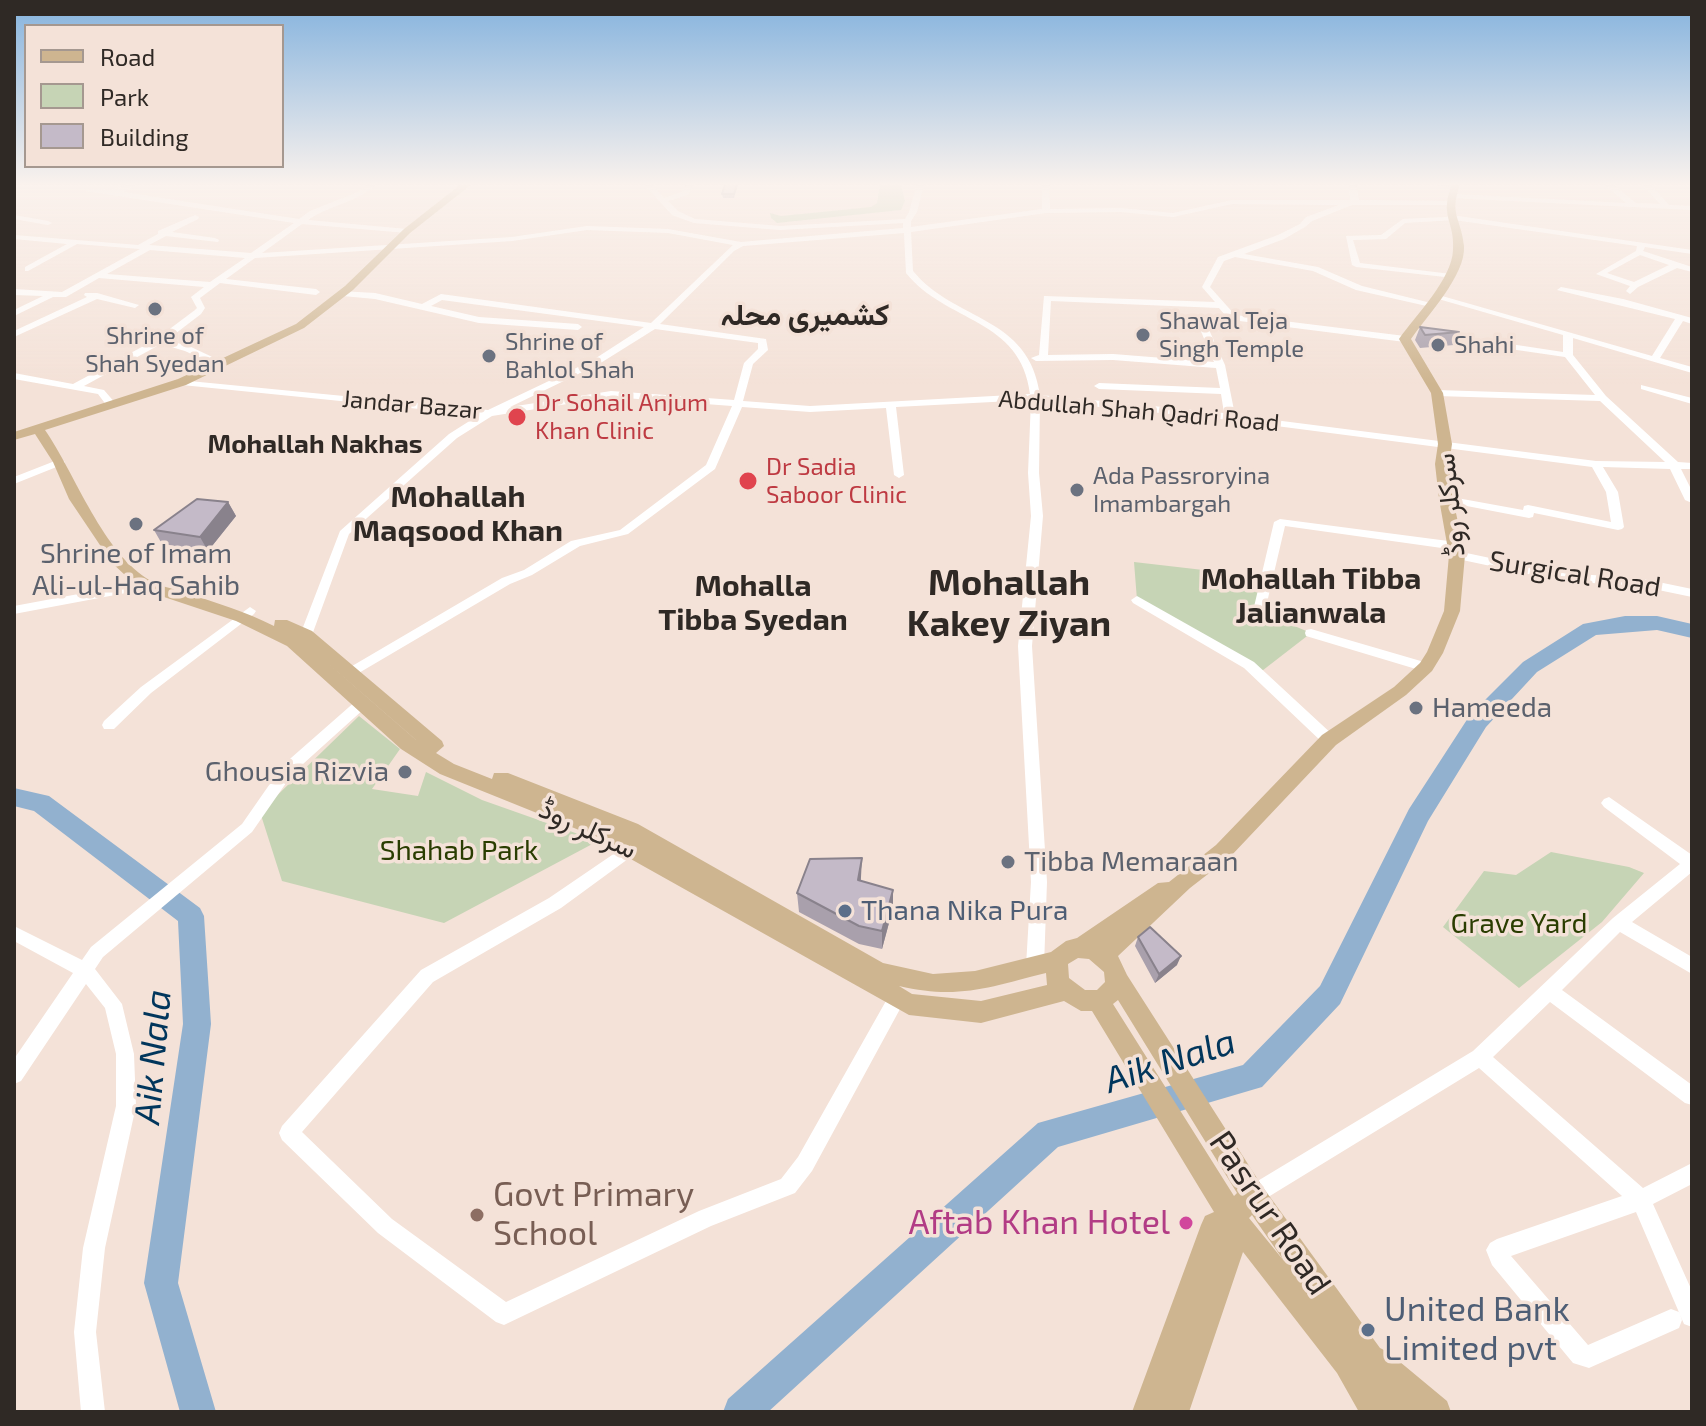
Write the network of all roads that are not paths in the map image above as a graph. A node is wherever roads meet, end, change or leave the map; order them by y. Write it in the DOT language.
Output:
graph roads {
  1 [pos="61,251"];
  2 [pos="140,251"];
  3 [pos="188,251"];
  4 [pos="261,251"];
  5 [pos="321,251"];
  6 [pos="385,251"];
  7 [pos="729,251"];
  8 [pos="909,251"];
  9 [pos="1241,251"];
  10 [pos="1352,251"];
  11 [pos="1458,251"];
  12 [pos="1636,251"];
  13 [pos="1646,251"];
  14 [pos="1233,254"];
  15 [pos="253,256"];
  16 [pos="1678,264"];
  17 [pos="28,269"];
  18 [pos="1692,270"];
  19 [pos="99,276"];
  20 [pos="1451,276"];
  21 [pos="215,283"];
  22 [pos="1635,285"];
  23 [pos="1561,290"];
  24 [pos="14,292"];
  25 [pos="316,292"];
  26 [pos="343,293"];
  27 [pos="68,294"];
  28 [pos="49,296"];
  29 [pos="97,296"];
  30 [pos="1433,301"];
  31 [pos="1623,302"];
  32 [pos="135,305"];
  33 [pos="1219,305"];
  34 [pos="424,307"];
  35 [pos="14,313"];
  36 [pos="1232,317"];
  37 [pos="1680,318"];
  38 [pos="1200,319"];
  39 [pos="1184,320"];
  40 [pos="1692,321"];
  41 [pos="653,326"];
  42 [pos="578,327"];
  43 [pos="121,329"];
  44 [pos="14,334"];
  45 [pos="1568,334"];
  46 [pos="1408,336"];
  47 [pos="160,341"];
  48 [pos="1568,355"];
  49 [pos="1043,358"];
  50 [pos="1023,359"];
  51 [pos="1655,359"];
  52 [pos="220,364"];
  53 [pos="1220,365"];
  54 [pos="1692,370"];
  55 [pos="19,377"];
  56 [pos="182,382"];
  57 [pos="14,385"];
  58 [pos="76,386"];
  59 [pos="1099,386"];
  60 [pos="1644,387"];
  61 [pos="1226,391"];
  62 [pos="1437,393"];
  63 [pos="1035,397"];
  64 [pos="1603,398"];
  65 [pos="1692,401"];
  66 [pos="890,403"];
  67 [pos="111,404"];
  68 [pos="737,406"];
  69 [pos="489,413"];
  70 [pos="1230,417"];
  71 [pos="42,434"];
  72 [pos="14,438"];
  73 [pos="1445,444"];
  74 [pos="60,462"];
  75 [pos="1596,464"];
  76 [pos="1674,465"];
  77 [pos="1692,466"];
  78 [pos="899,475"];
  79 [pos="14,481"];
  80 [pos="1446,499"];
  81 [pos="1691,500"];
  82 [pos="1457,550"];
  83 [pos="147,582"];
  84 [pos="1692,593"];
  85 [pos="1137,600"];
  86 [pos="14,610"];
  87 [pos="1259,611"];
  88 [pos="246,614"];
  89 [pos="1311,633"];
  90 [pos="306,635"];
  91 [pos="1426,667"];
  92 [pos="352,672"];
  93 [pos="368,698"];
  94 [pos="109,725"];
  95 [pos="1329,740"];
  96 [pos="1609,803"];
  97 [pos="637,843"];
  98 [pos="1692,864"];
  99 [pos="1183,882"];
  100 [pos="1619,923"];
  101 [pos="14,933"];
  102 [pos="1082,947"];
  103 [pos="1104,955"];
  104 [pos="1046,963"];
  105 [pos="1692,966"];
  106 [pos="85,970"];
  107 [pos="1117,979"];
  108 [pos="952,983"];
  109 [pos="1548,990"];
  110 [pos="1063,991"];
  111 [pos="897,998"];
  112 [pos="1099,1002"];
  113 [pos="951,1010"];
  114 [pos="1480,1057"];
  115 [pos="14,1075"];
  116 [pos="1692,1096"];
  117 [pos="1692,1173"];
  118 [pos="1253,1195"];
  119 [pos="1641,1200"];
  120 [pos="1232,1217"];
  121 [pos="1682,1318"];
  122 [pos="1357,1357"];
  123 [pos="93,1412"];
  124 [pos="1147,1412"];
  125 [pos="1174,1412"];
  126 [pos="1375,1412"];
  127 [pos="1402,1412"];
  128 [pos="1436,1412"];
  1 -- 17 [label="street"];
  2 -- 19 [label="street"];
  3 -- 15 [label="street"];
  4 -- 15 [label="street"];
  5 -- 15 [label="street"];
  6 -- 26 [label="main road"];
  7 -- 41 [label="street"];
  8 -- 50 [label="street"];
  9 -- 14 [label="street"];
  10 -- 20 [label="street"];
  11 -- 20 [label="main road"];
  12 -- 22 [label="street"];
  13 -- 16 [label="street"];
  14 -- 30 [label="street"];
  14 -- 33 [label="street"];
  15 -- 21 [label="street"];
  16 -- 18 [label="street"];
  16 -- 22 [label="street"];
  19 -- 21 [label="street"];
  19 -- 27 [label="street"];
  20 -- 30 [label="main road"];
  21 -- 25 [label="street"];
  21 -- 47 [label="street"];
  22 -- 31 [label="street"];
  23 -- 31 [label="street"];
  24 -- 28 [label="street"];
  26 -- 34 [label="street"];
  26 -- 52 [label="main road"];
  27 -- 28 [label="street"];
  27 -- 29 [label="street"];
  28 -- 35 [label="street"];
  29 -- 32 [label="street"];
  29 -- 44 [label="street"];
  30 -- 45 [label="street"];
  30 -- 46 [label="main road"];
  31 -- 37 [label="street"];
  33 -- 36 [label="street"];
  33 -- 49 [label="street"];
  34 -- 41 [label="street"];
  34 -- 42 [label="street"];
  36 -- 38 [label="street"];
  36 -- 46 [label="street"];
  37 -- 40 [label="street"];
  37 -- 51 [label="street"];
  38 -- 39 [label="street"];
  38 -- 53 [label="street"];
  41 -- 68 [label="street"];
  41 -- 69 [label="street"];
  43 -- 47 [label="street"];
  45 -- 48 [label="street"];
  45 -- 51 [label="street"];
  46 -- 48 [label="street"];
  46 -- 62 [label="main road, سرکلر روڈ"];
  47 -- 52 [label="street"];
  47 -- 58 [label="street"];
  48 -- 64 [label="street"];
  49 -- 50 [label="street"];
  49 -- 53 [label="street"];
  50 -- 63 [label="street"];
  51 -- 54 [label="street"];
  52 -- 56 [label="main road"];
  53 -- 61 [label="street"];
  55 -- 57 [label="street"];
  55 -- 58 [label="street"];
  56 -- 67 [label="main road"];
  56 -- 69 [label="street, Jandar Bazar"];
  58 -- 67 [label="street"];
  59 -- 61 [label="street"];
  60 -- 65 [label="street"];
  61 -- 70 [label="street"];
  62 -- 64 [label="street"];
  62 -- 73 [label="main road, سرکلر روڈ"];
  63 -- 66 [label="street, Abdullah Shah Qadri Road"];
  63 -- 70 [label="street, Abdullah Shah Qadri Road"];
  63 -- 104 [label="street"];
  64 -- 76 [label="street"];
  66 -- 68 [label="street, Abdullah Shah Qadri Road"];
  66 -- 78 [label="street"];
  67 -- 71 [label="main road"];
  68 -- 69 [label="street, Jandar Bazar"];
  68 -- 92 [label="street"];
  69 -- 90 [label="street"];
  70 -- 73 [label="street, Abdullah Shah Qadri Road"];
  71 -- 72 [label="main road"];
  71 -- 74 [label="main road, سرکلر روڈ"];
  73 -- 75 [label="street, Abdullah Shah Qadri Road"];
  73 -- 80 [label="main road, سرکلر روڈ"];
  74 -- 79 [label="street"];
  74 -- 83 [label="main road, سرکلر روڈ"];
  75 -- 76 [label="street, Abdullah Shah Qadri Road"];
  75 -- 80 [label="street"];
  76 -- 77 [label="street, Abdullah Shah Qadri Road"];
  76 -- 81 [label="street"];
  80 -- 82 [label="main road, سرکلر روڈ"];
  82 -- 84 [label="street, Surgical Road"];
  82 -- 87 [label="street, Surgical Road"];
  82 -- 91 [label="main road, سرکلر روڈ"];
  83 -- 86 [label="street"];
  83 -- 88 [label="main road, سرکلر روڈ"];
  85 -- 95 [label="street"];
  88 -- 90 [label="main road, سرکلر روڈ"];
  88 -- 93 [label="main road, سرکلر روڈ"];
  88 -- 94 [label="street"];
  89 -- 91 [label="street"];
  90 -- 92 [label="main road, سرکلر روڈ"];
  91 -- 95 [label="main road, سرکلر روڈ"];
  92 -- 93 [label="main road, سرکلر روڈ"];
  93 -- 97 [label="main road, سرکلر روڈ"];
  93 -- 106 [label="street"];
  95 -- 99 [label="main road, سرکلر روڈ"];
  96 -- 98 [label="street"];
  97 -- 108 [label="main road, سرکلر روڈ"];
  97 -- 111 [label="main road, سرکلر روڈ"];
  97 -- 111 [label="street"];
  98 -- 100 [label="street"];
  99 -- 102 [label="main road"];
  99 -- 103 [label="main road"];
  100 -- 105 [label="street"];
  100 -- 109 [label="street"];
  101 -- 106 [label="street"];
  102 -- 103 [label="main road"];
  102 -- 104 [label="main road"];
  103 -- 107 [label="main road"];
  104 -- 108 [label="main road, سرکلر روڈ"];
  104 -- 110 [label="main road"];
  106 -- 115 [label="street"];
  106 -- 123 [label="street"];
  107 -- 112 [label="main road"];
  107 -- 118 [label="main road, Pasrur Road"];
  108 -- 113 [label="main road"];
  109 -- 114 [label="street"];
  109 -- 116 [label="street"];
  110 -- 112 [label="main road"];
  110 -- 113 [label="main road, سرکلر روڈ"];
  111 -- 113 [label="main road, سرکلر روڈ"];
  112 -- 120 [label="main road, Pasrur Road"];
  114 -- 118 [label="street"];
  114 -- 119 [label="street"];
  117 -- 119 [label="street"];
  118 -- 120 [label="main road"];
  118 -- 122 [label="main road, Pasrur Road"];
  119 -- 121 [label="street"];
  119 -- 121 [label="street"];
  120 -- 122 [label="main road, Pasrur Road"];
  120 -- 124 [label="main road"];
  120 -- 125 [label="main road"];
  122 -- 126 [label="main road, Pasrur Road"];
  122 -- 127 [label="main road, Pasrur Road"];
  122 -- 128 [label="main road"];
}
